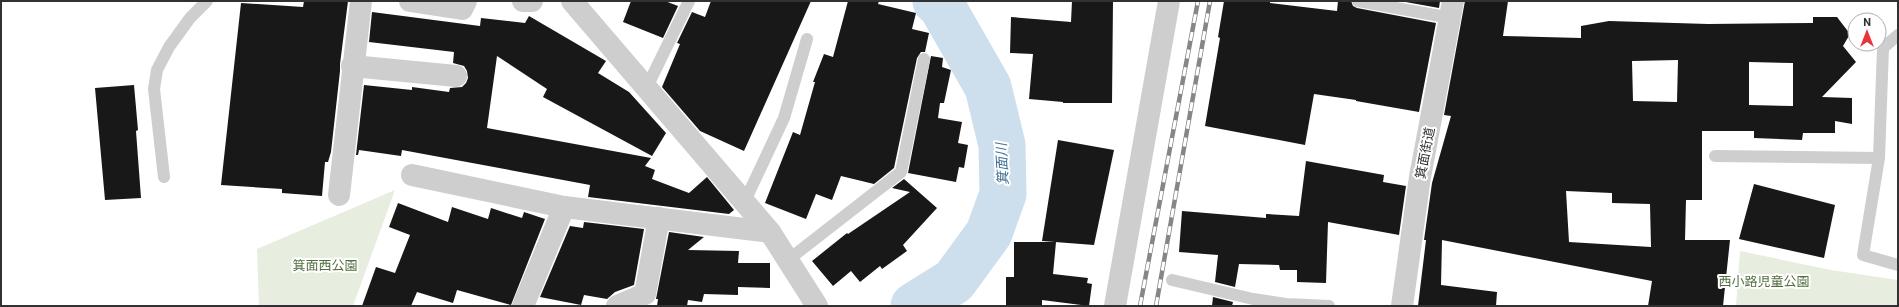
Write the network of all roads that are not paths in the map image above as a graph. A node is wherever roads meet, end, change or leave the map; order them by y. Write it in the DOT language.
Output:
graph roads {
  1 [pos="207,1"];
  2 [pos="360,1"];
  3 [pos="410,1"];
  4 [pos="466,1"];
  5 [pos="523,1"];
  6 [pos="532,1"];
  7 [pos="572,1"];
  8 [pos="689,1"];
  9 [pos="1169,1"];
  10 [pos="1358,1"];
  11 [pos="1452,10"];
  12 [pos="1898,35"];
  13 [pos="807,39"];
  14 [pos="924,59"];
  15 [pos="352,66"];
  16 [pos="456,76"];
  17 [pos="647,88"];
  18 [pos="1715,156"];
  19 [pos="1879,158"];
  20 [pos="412,175"];
  21 [pos="164,177"];
  22 [pos="339,195"];
  23 [pos="745,201"];
  24 [pos="564,207"];
  25 [pos="659,218"];
  26 [pos="770,232"];
  27 [pos="788,260"];
  28 [pos="1898,265"];
  29 [pos="1172,280"];
  30 [pos="812,298"];
  31 [pos="1253,302"];
  32 [pos="523,306"];
  33 [pos="617,306"];
  34 [pos="1115,306"];
  35 [pos="1329,306"];
  36 [pos="1402,306"];
  1 -- 21 [label="lane"];
  2 -- 15 [label="street"];
  3 -- 4 [label="street"];
  5 -- 6 [label="street"];
  7 -- 17 [label="street"];
  8 -- 17 [label="lane"];
  9 -- 34 [label="street"];
  10 -- 11 [label="lane"];
  11 -- 36 [label="street, 箕面街道"];
  12 -- 19 [label="lane"];
  13 -- 23 [label="lane"];
  14 -- 27 [label="lane"];
  15 -- 16 [label="street"];
  15 -- 22 [label="street"];
  17 -- 23 [label="street"];
  18 -- 19 [label="lane"];
  19 -- 28 [label="lane"];
  20 -- 24 [label="street"];
  23 -- 26 [label="street"];
  24 -- 25 [label="street"];
  24 -- 32 [label="street"];
  25 -- 26 [label="street"];
  25 -- 33 [label="street"];
  26 -- 27 [label="street"];
  27 -- 30 [label="street"];
  29 -- 31 [label="lane"];
  31 -- 35 [label="lane"];
}
